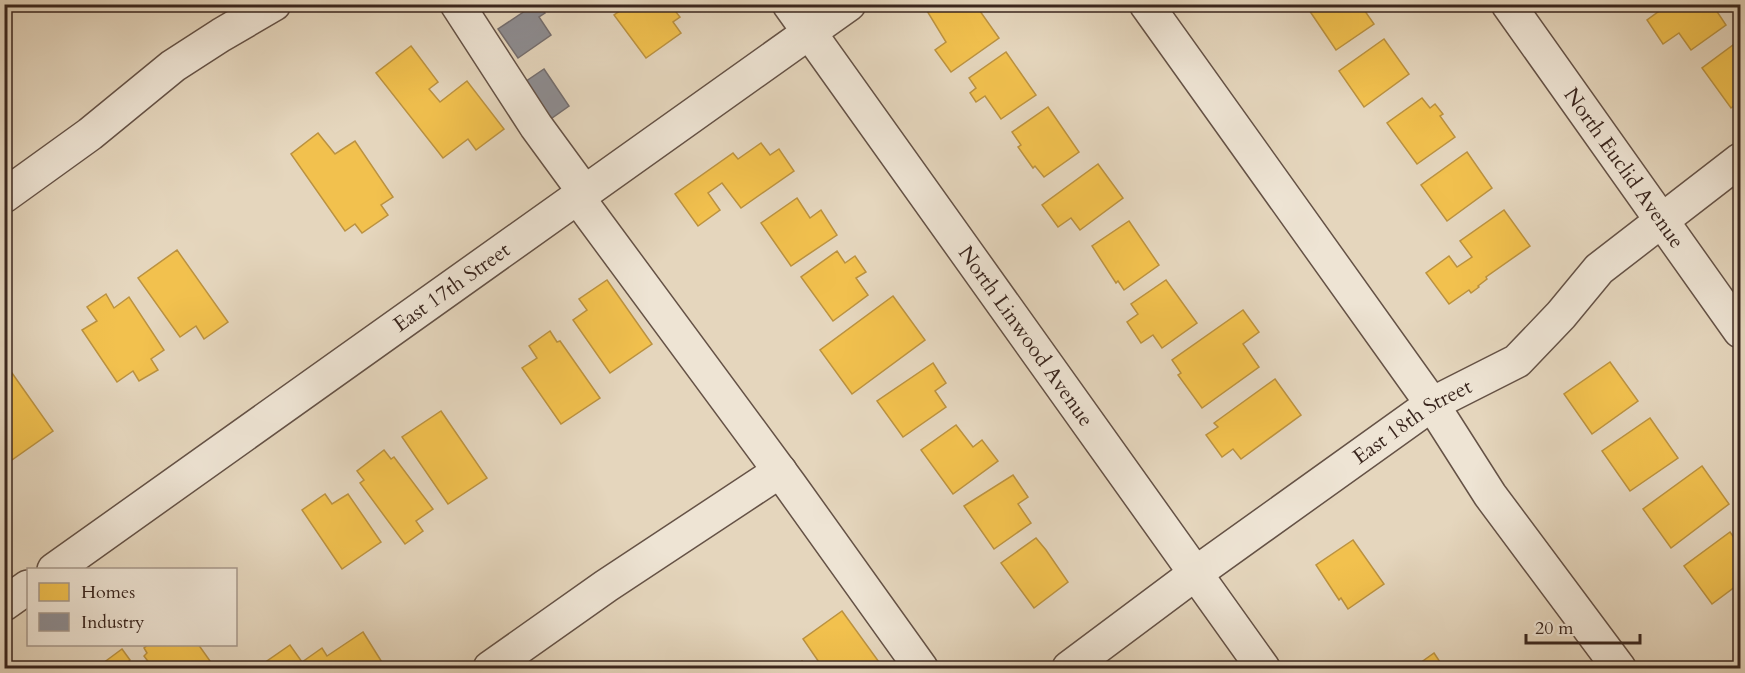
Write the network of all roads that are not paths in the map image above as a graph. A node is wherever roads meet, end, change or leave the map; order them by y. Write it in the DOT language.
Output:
graph roads {
  1 [pos="274,4"];
  2 [pos="456,4"];
  3 [pos="789,4"];
  4 [pos="849,4"];
  5 [pos="1146,4"];
  6 [pos="1508,4"];
  7 [pos="809,33"];
  8 [pos="1740,160"];
  9 [pos="582,195"];
  10 [pos="4,196"];
  11 [pos="1662,220"];
  12 [pos="1740,331"];
  13 [pos="1432,404"];
  14 [pos="780,471"];
  15 [pos="57,568"];
  16 [pos="1196,573"];
  17 [pos="27,588"];
  18 [pos="4,604"];
  19 [pos="490,669"];
  20 [pos="921,669"];
  21 [pos="1069,669"];
  22 [pos="1263,669"];
  23 [pos="1619,669"];
  1 -- 10 [label="street"];
  2 -- 9 [label="street"];
  3 -- 7 [label="street, North Linwood Avenue"];
  4 -- 7 [label="street, East 17th Street"];
  5 -- 13 [label="street"];
  6 -- 11 [label="street, North Euclid Avenue"];
  7 -- 9 [label="street, East 17th Street"];
  7 -- 16 [label="street, North Linwood Avenue"];
  8 -- 11 [label="street, East 18th Street"];
  9 -- 14 [label="street"];
  9 -- 15 [label="street, East 17th Street"];
  11 -- 12 [label="street, North Euclid Avenue"];
  11 -- 13 [label="street, East 18th Street"];
  13 -- 16 [label="street, East 18th Street"];
  13 -- 23 [label="street"];
  14 -- 19 [label="street"];
  14 -- 20 [label="street"];
  16 -- 21 [label="street, East 18th Street"];
  16 -- 22 [label="street, North Linwood Avenue"];
  17 -- 18 [label="street"];
}
